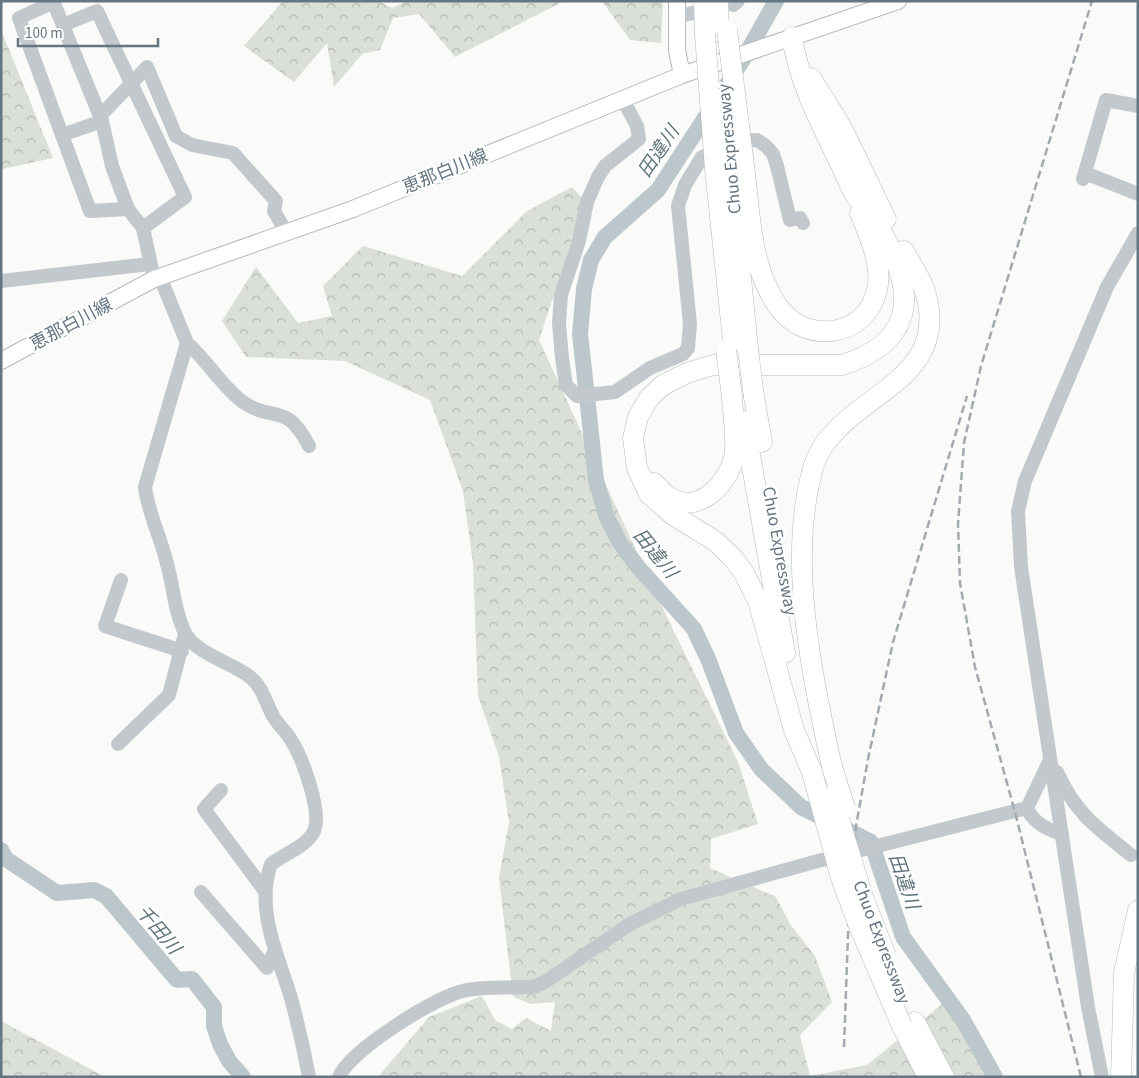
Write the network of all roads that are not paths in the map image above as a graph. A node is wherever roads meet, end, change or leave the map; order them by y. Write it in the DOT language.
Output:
graph roads {
  1 [pos="54,2"];
  2 [pos="727,2"];
  3 [pos="892,2"];
  4 [pos="699,7"];
  5 [pos="677,9"];
  6 [pos="63,25"];
  7 [pos="717,32"];
  8 [pos="792,37"];
  9 [pos="682,75"];
  10 [pos="131,82"];
  11 [pos="623,100"];
  12 [pos="1138,106"];
  13 [pos="101,119"];
  14 [pos="62,135"];
  15 [pos="730,167"];
  16 [pos="1138,194"];
  17 [pos="857,198"];
  18 [pos="128,209"];
  19 [pos="804,223"];
  20 [pos="143,228"];
  21 [pos="286,232"];
  22 [pos="1138,232"];
  23 [pos="915,272"];
  24 [pos="155,273"];
  25 [pos="1,281"];
  26 [pos="187,342"];
  27 [pos="736,350"];
  28 [pos="1,361"];
  29 [pos="742,397"];
  30 [pos="308,446"];
  31 [pos="121,580"];
  32 [pos="185,634"];
  33 [pos="182,650"];
  34 [pos="118,744"];
  35 [pos="1050,760"];
  36 [pos="823,770"];
  37 [pos="221,790"];
  38 [pos="1027,808"];
  39 [pos="1083,816"];
  40 [pos="1062,829"];
  41 [pos="1131,855"];
  42 [pos="265,891"];
  43 [pos="201,892"];
  44 [pos="1138,910"];
  45 [pos="1138,946"];
  46 [pos="274,952"];
  47 [pos="908,1024"];
  48 [pos="309,1077"];
  49 [pos="338,1077"];
  50 [pos="928,1077"];
  51 [pos="944,1077"];
  52 [pos="1102,1077"];
  53 [pos="1121,1077"];
  54 [pos="1130,1077"];
  1 -- 6 [label="street"];
  1 -- 14 [label="street"];
  2 -- 7 [label="highway"];
  3 -- 8 [label="main road, 恵那白川線"];
  4 -- 5 [label="street"];
  4 -- 7 [label="highway, Chuo Expressway"];
  5 -- 9 [label="main road"];
  6 -- 10 [label="street"];
  6 -- 13 [label="street"];
  7 -- 15 [label="highway, Chuo Expressway, bridge"];
  7 -- 15 [label="highway, bridge"];
  8 -- 9 [label="main road, 恵那白川線"];
  8 -- 17 [label="highway"];
  8 -- 23 [label="highway"];
  9 -- 11 [label="main road, 恵那白川線"];
  10 -- 13 [label="street"];
  10 -- 20 [label="street"];
  10 -- 21 [label="street"];
  11 -- 19 [label="street"];
  11 -- 21 [label="main road, 恵那白川線"];
  12 -- 16 [label="street"];
  13 -- 14 [label="street"];
  13 -- 18 [label="street"];
  14 -- 18 [label="street"];
  15 -- 17 [label="highway"];
  15 -- 27 [label="highway, Chuo Expressway"];
  15 -- 27 [label="highway, Chuo Expressway"];
  17 -- 36 [label="highway"];
  18 -- 20 [label="street"];
  20 -- 24 [label="street"];
  21 -- 24 [label="main road, 恵那白川線"];
  22 -- 35 [label="street"];
  23 -- 29 [label="highway"];
  23 -- 36 [label="highway"];
  24 -- 25 [label="street"];
  24 -- 26 [label="street"];
  24 -- 28 [label="main road, 恵那白川線"];
  26 -- 30 [label="street"];
  26 -- 32 [label="street"];
  27 -- 29 [label="highway, Chuo Expressway"];
  29 -- 36 [label="highway, Chuo Expressway"];
  31 -- 33 [label="street"];
  32 -- 33 [label="street"];
  32 -- 42 [label="street"];
  33 -- 34 [label="street"];
  35 -- 38 [label="street"];
  35 -- 39 [label="street"];
  35 -- 40 [label="street"];
  36 -- 47 [label="highway, Chuo Expressway, bridge"];
  36 -- 47 [label="highway, Chuo Expressway, bridge"];
  37 -- 42 [label="street"];
  38 -- 40 [label="street"];
  38 -- 49 [label="street"];
  39 -- 40 [label="street"];
  39 -- 41 [label="street"];
  40 -- 52 [label="street"];
  42 -- 46 [label="street"];
  43 -- 46 [label="street"];
  44 -- 53 [label="highway"];
  45 -- 54 [label="highway"];
  46 -- 48 [label="street"];
  47 -- 50 [label="highway, Chuo Expressway"];
  47 -- 51 [label="highway, Chuo Expressway"];
}
